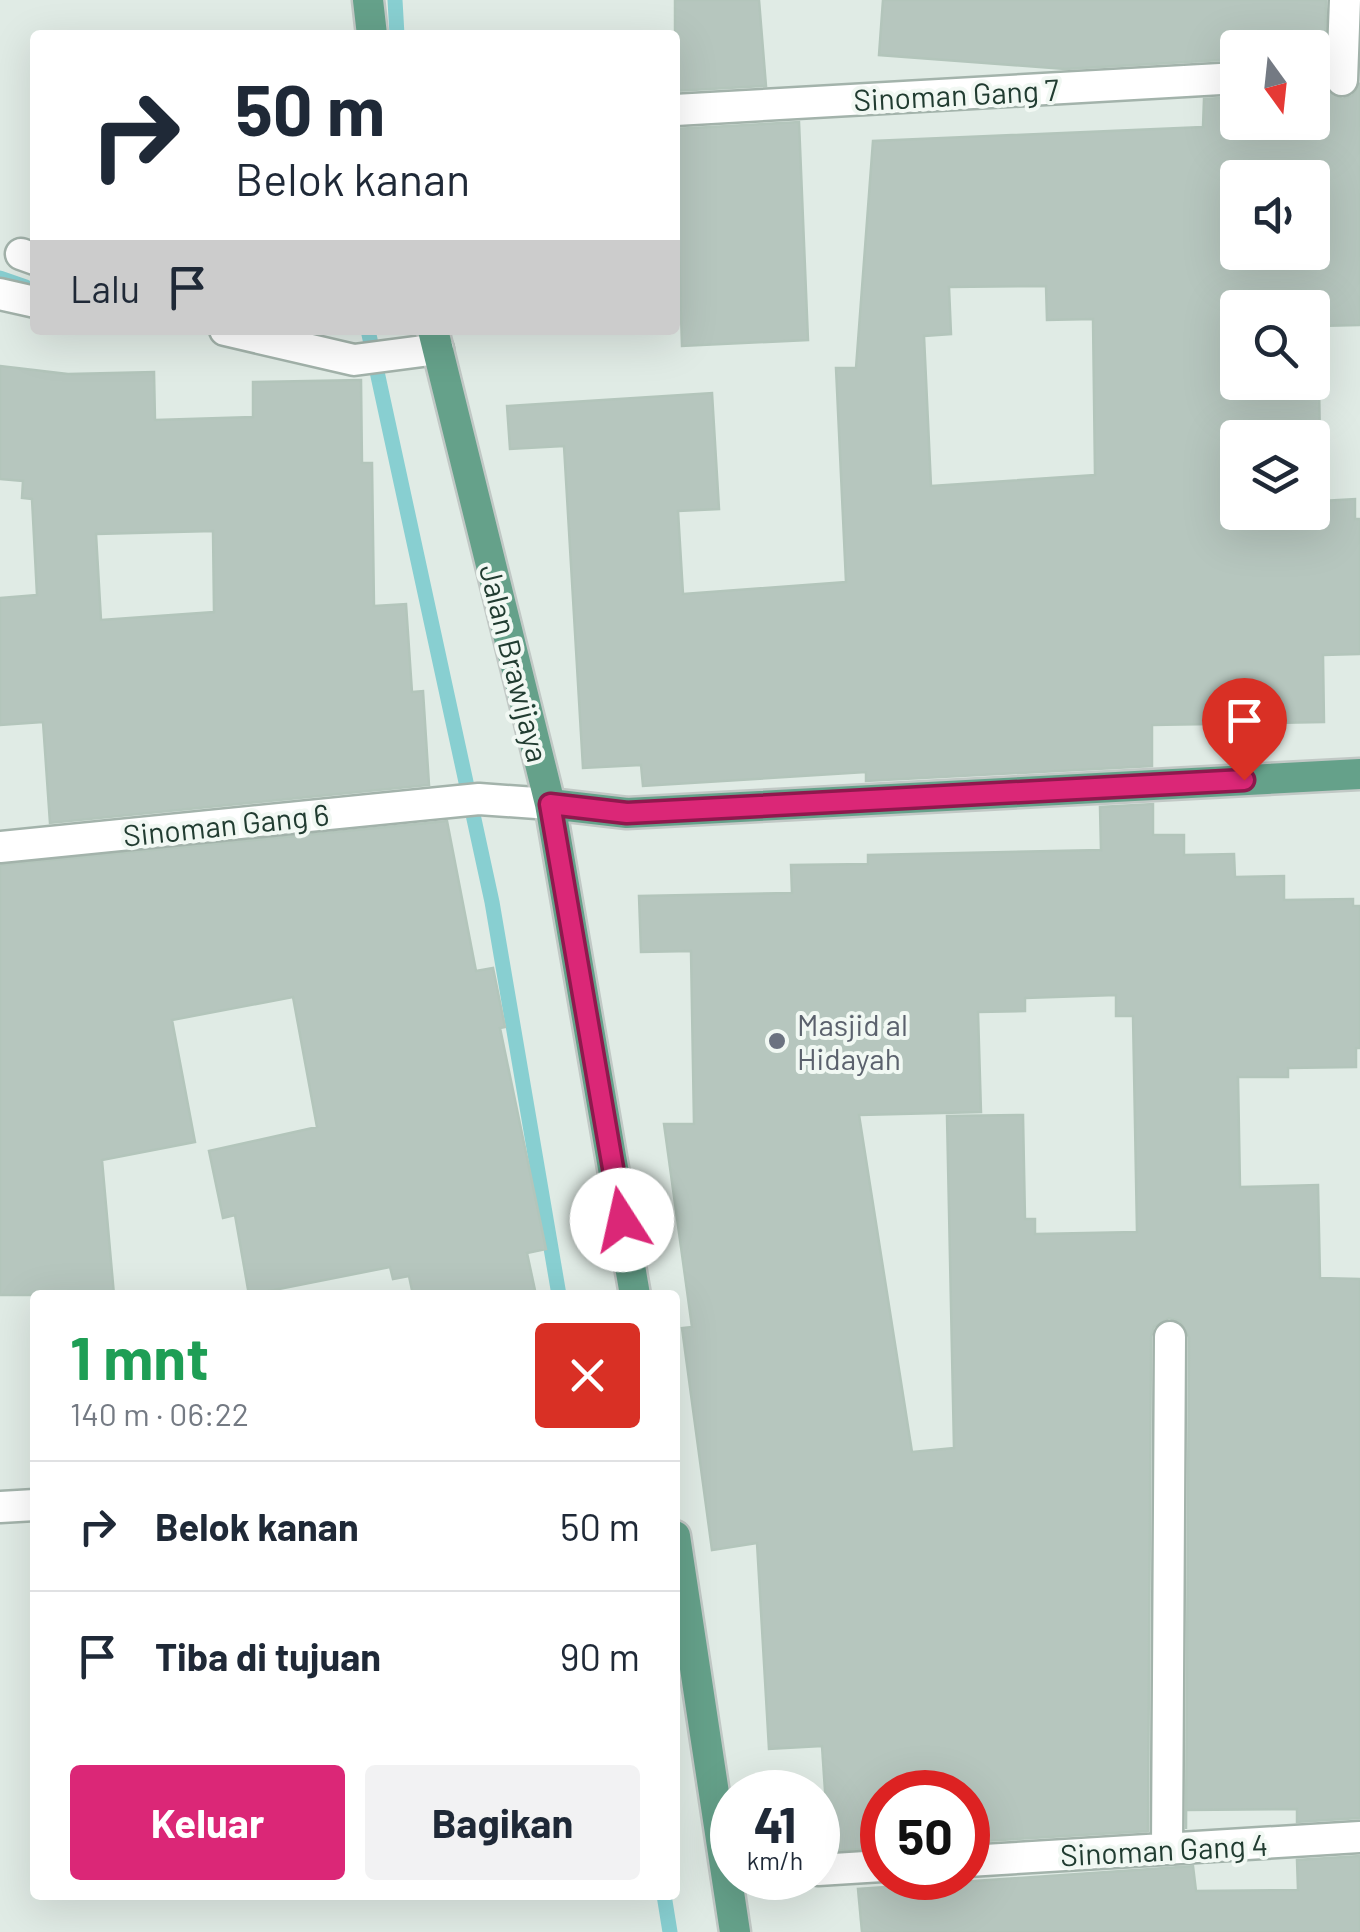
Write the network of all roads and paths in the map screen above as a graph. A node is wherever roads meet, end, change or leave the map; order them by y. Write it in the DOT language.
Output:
graph roads {
  1 [pos="368,0"];
  2 [pos="1345,0"];
  3 [pos="371,30"];
  4 [pos="1220,79"];
  5 [pos="1338,80"];
  6 [pos="680,110"];
  7 [pos="0,294"];
  8 [pos="30,301"];
  9 [pos="246,335"];
  10 [pos="436,339"];
  11 [pos="1360,774"];
  12 [pos="550,804"];
  13 [pos="0,847"];
  14 [pos="634,1290"];
  15 [pos="1170,1337"];
  16 [pos="30,1505"];
  17 [pos="0,1507"];
  18 [pos="680,1568"];
  19 [pos="712,1770"];
  20 [pos="1360,1837"];
  21 [pos="1167,1848"];
  22 [pos="990,1860"];
  23 [pos="731,1900"];
  24 [pos="735,1932"];
  1 -- 3 [label="main road"];
  2 -- 5 [label="street"];
  4 -- 6 [label="street, Sinoman Gang 7"];
  7 -- 8 [label="street"];
  9 -- 10 [label="street"];
  10 -- 12 [label="main road, Jalan Brawijaya"];
  11 -- 12 [label="main road"];
  12 -- 13 [label="street, Sinoman Gang 6"];
  12 -- 14 [label="main road, Jalan Brawijaya"];
  15 -- 21 [label="street"];
  16 -- 17 [label="street"];
  18 -- 19 [label="main road"];
  20 -- 21 [label="street, Sinoman Gang 4"];
  21 -- 22 [label="street, Sinoman Gang 4"];
  23 -- 24 [label="main road"];
}
